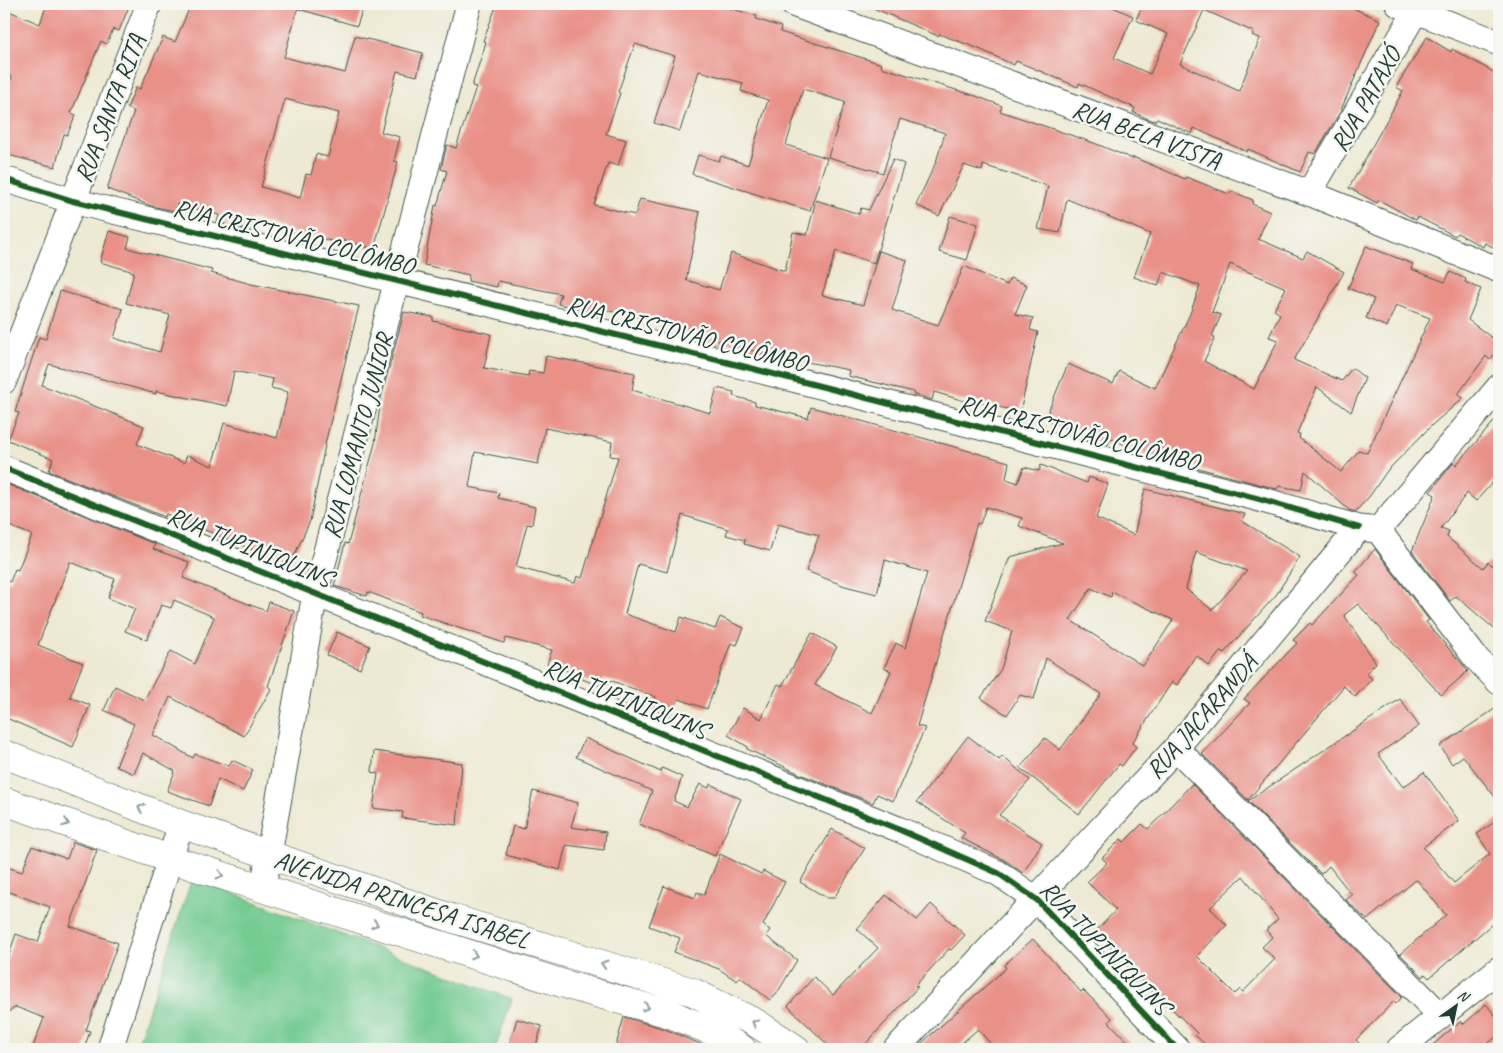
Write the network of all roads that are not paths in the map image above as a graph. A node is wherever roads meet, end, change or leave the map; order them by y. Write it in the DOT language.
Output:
graph roads {
  1 [pos="149,4"];
  2 [pos="469,4"];
  3 [pos="793,4"];
  4 [pos="1411,7"];
  5 [pos="1499,43"];
  6 [pos="4,179"];
  7 [pos="1309,193"];
  8 [pos="73,201"];
  9 [pos="1499,270"];
  10 [pos="397,282"];
  11 [pos="4,381"];
  12 [pos="1499,387"];
  13 [pos="4,468"];
  14 [pos="1368,529"];
  15 [pos="315,594"];
  16 [pos="1499,682"];
  17 [pos="1176,748"];
  18 [pos="4,754"];
  19 [pos="52,774"];
  20 [pos="4,801"];
  21 [pos="39,813"];
  22 [pos="181,824"];
  23 [pos="269,855"];
  24 [pos="170,859"];
  25 [pos="262,888"];
  26 [pos="1038,900"];
  27 [pos="1499,969"];
  28 [pos="1440,1015"];
  29 [pos="110,1049"];
  30 [pos="742,1049"];
  31 [pos="796,1049"];
  32 [pos="896,1049"];
  33 [pos="1177,1049"];
  34 [pos="1398,1049"];
  1 -- 8 [label="street, RUA SANTA RITA"];
  2 -- 10 [label="street, RUA LOMANTO JUNIOR"];
  3 -- 7 [label="street, RUA BELA VISTA"];
  4 -- 5 [label="street"];
  4 -- 7 [label="street, RUA PATAXÓ"];
  6 -- 8 [label="street, RUA CRISTOVÃO COLÔMBO"];
  7 -- 9 [label="street, RUA BELA VISTA"];
  8 -- 10 [label="street, RUA CRISTOVÃO COLÔMBO"];
  8 -- 11 [label="street, RUA SANTA RITA"];
  10 -- 14 [label="street, RUA CRISTOVÃO COLÔMBO"];
  10 -- 15 [label="street, RUA LOMANTO JUNIOR"];
  12 -- 14 [label="street, RUA JACARANDÁ"];
  13 -- 15 [label="street, RUA TUPINIQUINS"];
  14 -- 16 [label="street"];
  14 -- 17 [label="street, RUA JACARANDÁ"];
  15 -- 23 [label="street, RUA LOMANTO JUNIOR"];
  15 -- 26 [label="street, RUA TUPINIQUINS"];
  17 -- 26 [label="street, RUA JACARANDÁ"];
  17 -- 28 [label="street"];
  18 -- 19 [label="main road, AVENIDA PRINCESA ISABEL"];
  19 -- 21 [label="main road"];
  22 -- 19 [label="main road, AVENIDA PRINCESA ISABEL, one-way"];
  20 -- 21 [label="main road, AVENIDA PRINCESA ISABEL"];
  21 -- 24 [label="main road, AVENIDA PRINCESA ISABEL, one-way"];
  22 -- 23 [label="main road, AVENIDA PRINCESA ISABEL"];
  22 -- 24 [label="street"];
  23 -- 25 [label="street, RUA LOMANTO JUNIOR"];
  31 -- 23 [label="main road, AVENIDA PRINCESA ISABEL, one-way"];
  24 -- 25 [label="main road, AVENIDA PRINCESA ISABEL, one-way"];
  24 -- 29 [label="street"];
  25 -- 30 [label="main road, AVENIDA PRINCESA ISABEL, one-way"];
  26 -- 32 [label="street, RUA JACARANDÁ"];
  26 -- 33 [label="street, RUA TUPINIQUINS"];
  27 -- 28 [label="street"];
  28 -- 34 [label="street"];
}
